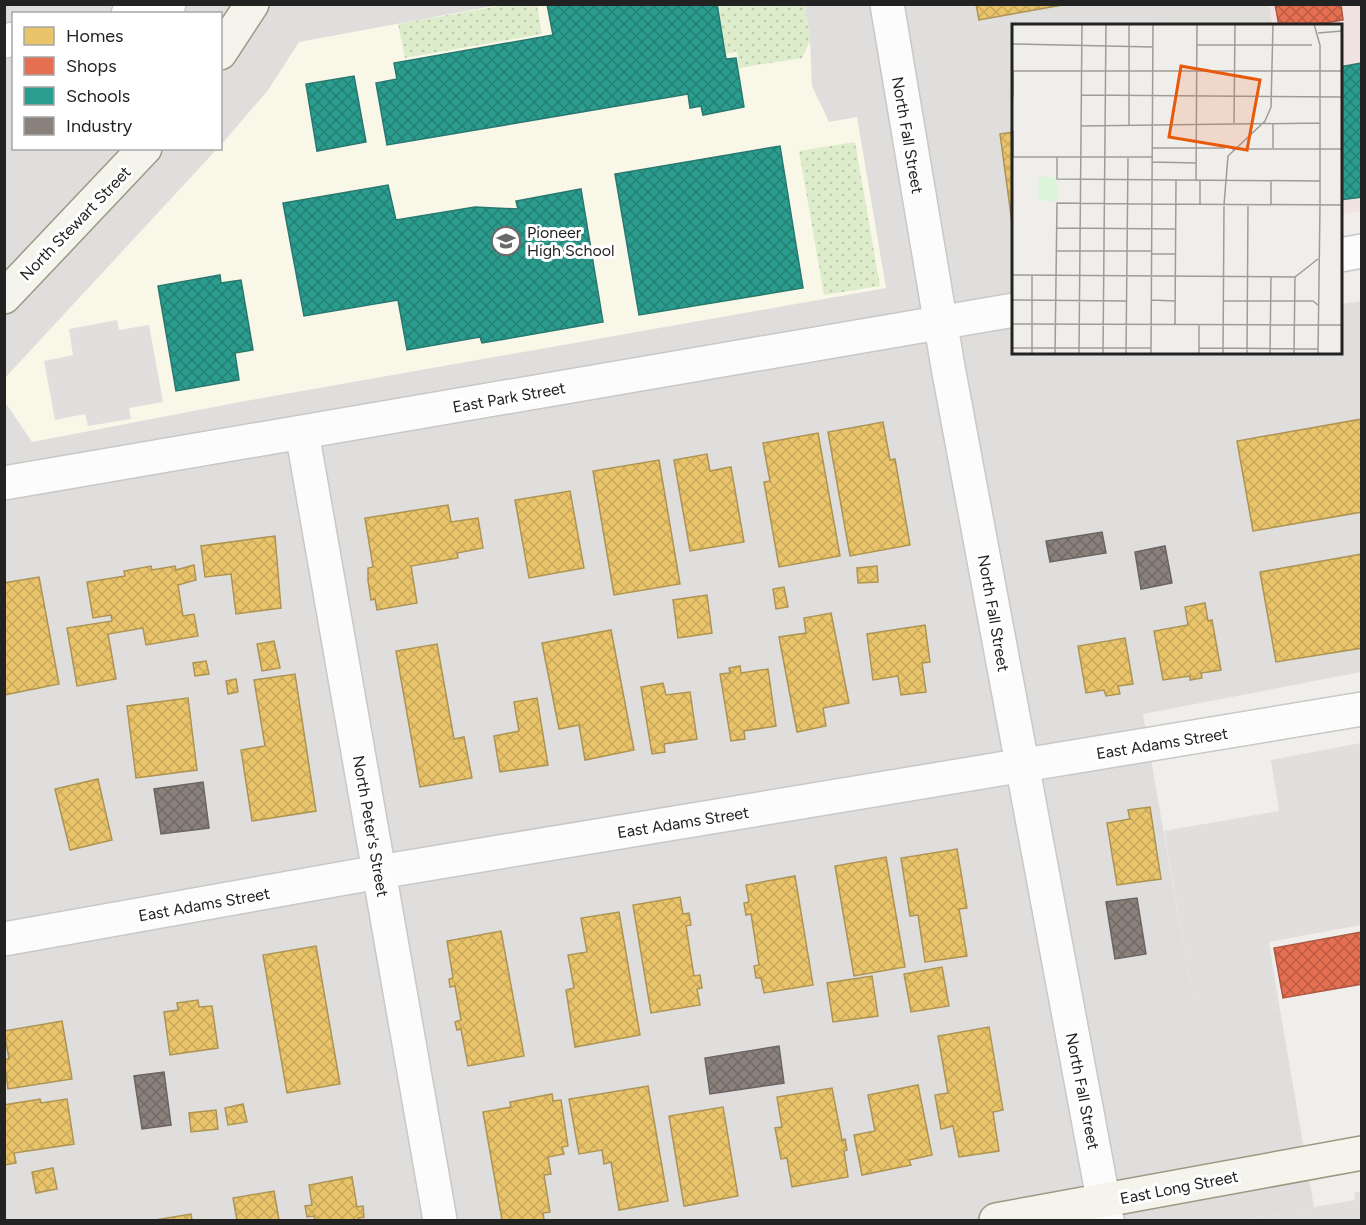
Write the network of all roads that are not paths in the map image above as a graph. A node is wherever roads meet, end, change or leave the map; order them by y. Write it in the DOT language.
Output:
graph roads {
  1 [pos="169,4"];
  2 [pos="252,4"];
  3 [pos="887,4"];
  4 [pos="136,12"];
  5 [pos="222,49"];
  6 [pos="136,154"];
  7 [pos="1362,251"];
  8 [pos="1342,255"];
  9 [pos="4,297"];
  10 [pos="1012,310"];
  11 [pos="940,322"];
  12 [pos="302,432"];
  13 [pos="4,483"];
  14 [pos="1362,710"];
  15 [pos="1022,765"];
  16 [pos="380,872"];
  17 [pos="4,939"];
  18 [pos="1362,1153"];
  19 [pos="1105,1211"];
  20 [pos="440,1221"];
  21 [pos="996,1221"];
  1 -- 4 [label="street"];
  2 -- 5 [label="street"];
  3 -- 11 [label="street, North Fall Street"];
  6 -- 9 [label="street, North Stewart Street"];
  7 -- 8 [label="street"];
  10 -- 11 [label="street, East Park Street"];
  11 -- 12 [label="street, East Park Street"];
  11 -- 15 [label="street, North Fall Street"];
  12 -- 13 [label="street, East Park Street"];
  12 -- 16 [label="street, North Peter's Street"];
  14 -- 15 [label="street, East Adams Street"];
  15 -- 16 [label="street, East Adams Street"];
  15 -- 19 [label="street, North Fall Street"];
  16 -- 17 [label="street, East Adams Street"];
  16 -- 20 [label="street, North Peter's Street"];
  18 -- 19 [label="street, East Long Street"];
  19 -- 21 [label="street, East Long Street"];
}
